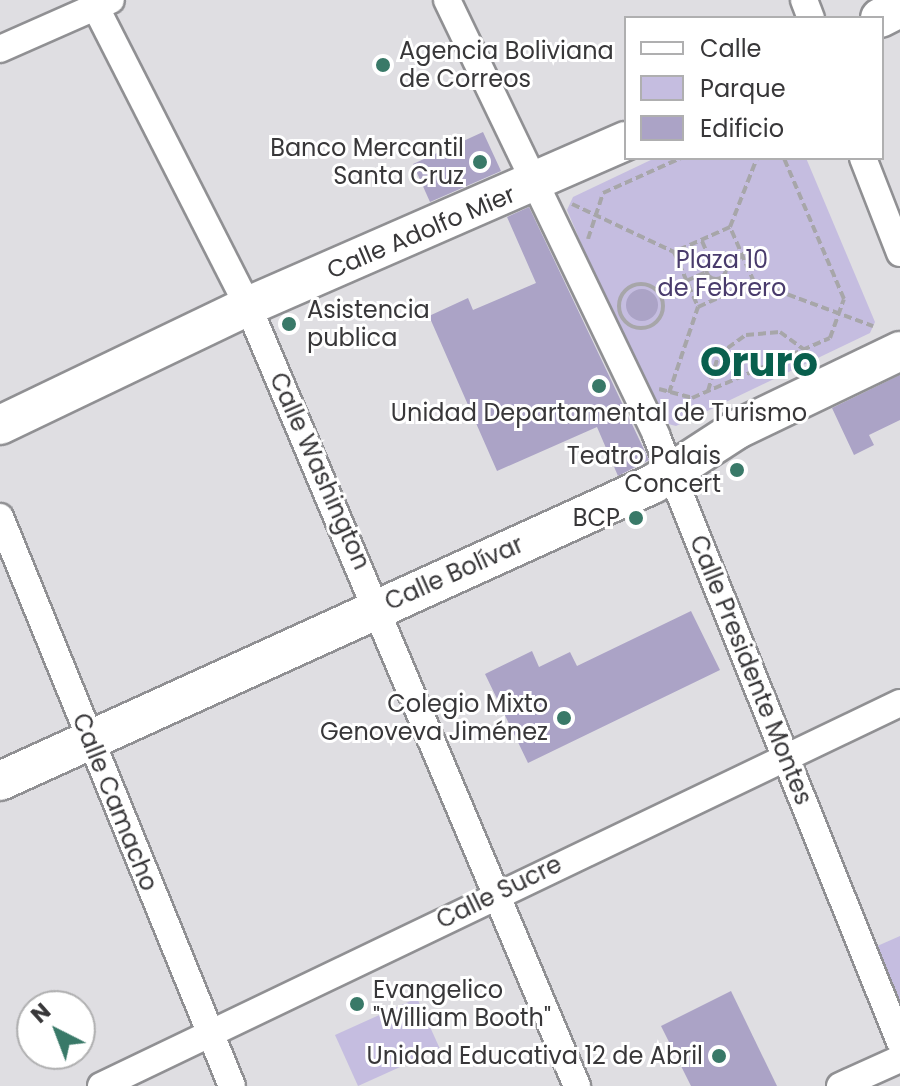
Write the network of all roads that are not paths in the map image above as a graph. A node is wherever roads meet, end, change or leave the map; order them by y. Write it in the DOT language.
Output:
graph roads {
  1 [pos="447,0"];
  2 [pos="99,2"];
  3 [pos="0,49"];
  4 [pos="624,142"];
  5 [pos="864,160"];
  6 [pos="537,182"];
  7 [pos="900,253"];
  8 [pos="248,306"];
  9 [pos="887,339"];
  10 [pos="0,425"];
  11 [pos="672,474"];
  12 [pos="0,517"];
  13 [pos="379,607"];
  14 [pos="900,703"];
  15 [pos="90,739"];
  16 [pos="786,758"];
  17 [pos="0,781"];
  18 [pos="499,891"];
  19 [pos="209,1034"];
  20 [pos="900,1042"];
  21 [pos="900,1059"];
  22 [pos="101,1086"];
  23 [pos="232,1086"];
  24 [pos="577,1086"];
  25 [pos="840,1086"];
  1 -- 6 [label="street, Calle Presidente Montes"];
  2 -- 3 [label="street"];
  2 -- 8 [label="street, Calle Washington"];
  4 -- 6 [label="main road, Calle Adolfo Mier"];
  5 -- 7 [label="street"];
  6 -- 8 [label="main road, Calle Adolfo Mier"];
  6 -- 11 [label="street, Calle Presidente Montes"];
  8 -- 10 [label="main road, Calle Adolfo Mier"];
  8 -- 13 [label="street, Calle Washington"];
  9 -- 11 [label="main road, Calle Bolívar"];
  11 -- 13 [label="main road, Calle Bolívar"];
  11 -- 16 [label="street, Calle Presidente Montes"];
  12 -- 15 [label="street, Calle Camacho"];
  13 -- 15 [label="main road, Calle Bolívar"];
  13 -- 18 [label="street, Calle Washington"];
  14 -- 16 [label="street, Calle Sucre"];
  15 -- 17 [label="main road, Calle Bolívar"];
  15 -- 19 [label="street, Calle Camacho"];
  16 -- 18 [label="street, Calle Sucre"];
  16 -- 20 [label="street, Calle Presidente Montes"];
  18 -- 19 [label="street, Calle Sucre"];
  18 -- 24 [label="street, Calle Washington"];
  19 -- 22 [label="street, Calle Sucre"];
  19 -- 23 [label="street, Calle Camacho"];
  21 -- 25 [label="street"];
}
